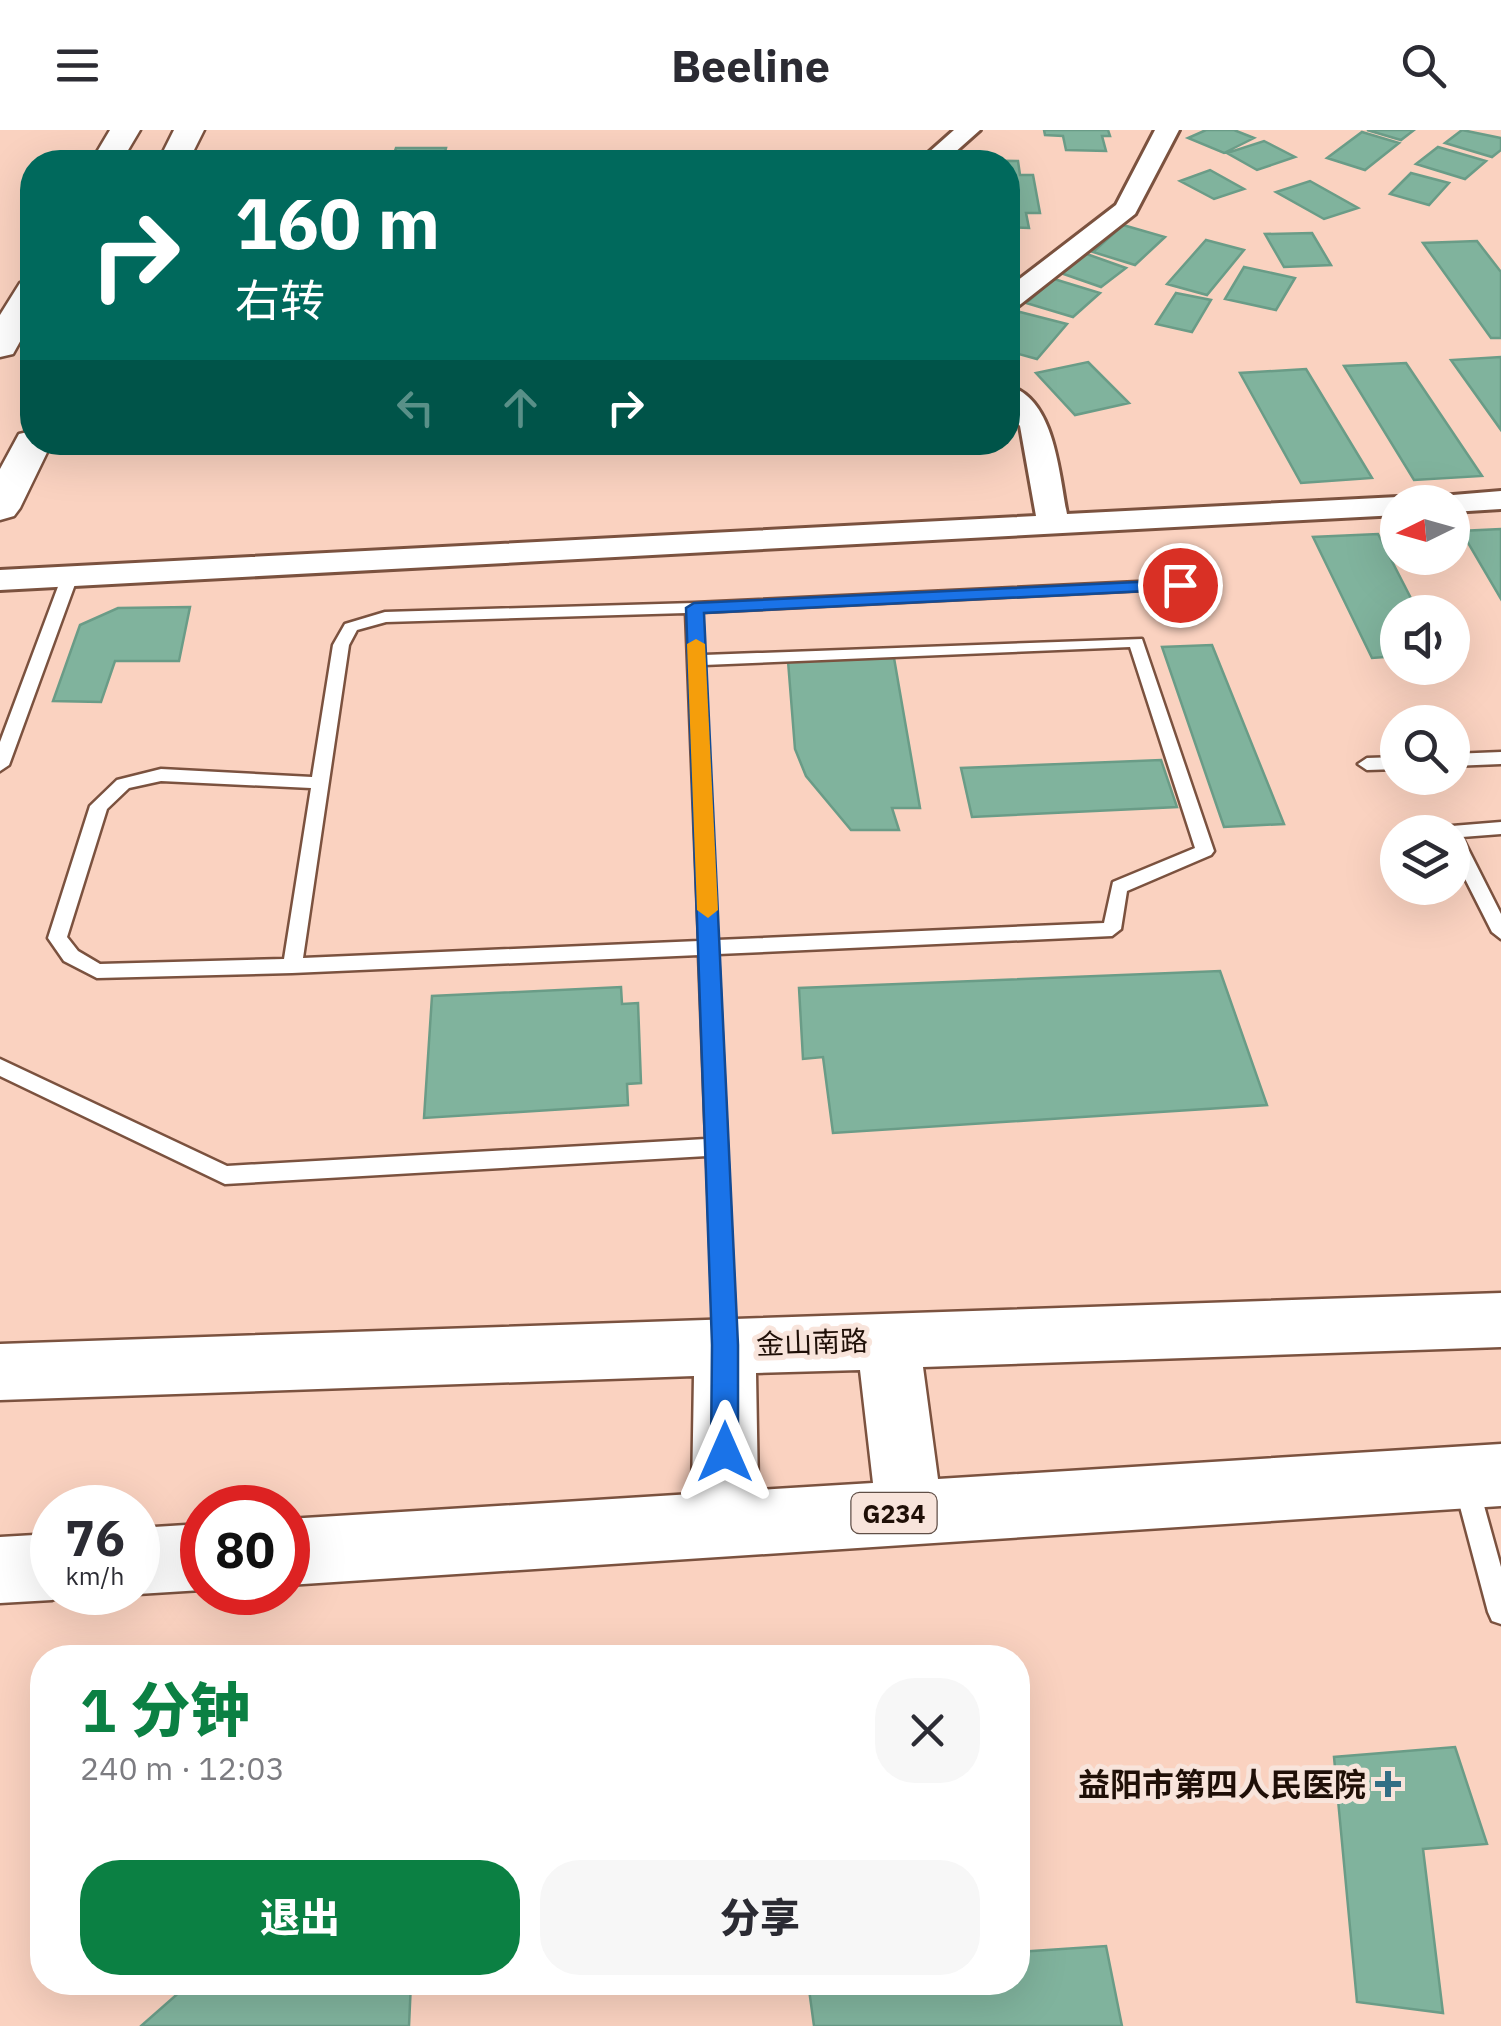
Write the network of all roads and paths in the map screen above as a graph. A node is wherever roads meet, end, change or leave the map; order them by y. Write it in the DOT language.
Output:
graph roads {
  1 [pos="968,130"];
  2 [pos="1168,130"];
  3 [pos="944,150"];
  4 [pos="1020,291"];
  5 [pos="20,311"];
  6 [pos="0,346"];
  7 [pos="1020,408"];
  8 [pos="26,455"];
  9 [pos="1501,500"];
  10 [pos="1470,502"];
  11 [pos="1380,507"];
  12 [pos="0,508"];
  13 [pos="1053,524"];
  14 [pos="70,576"];
  15 [pos="0,580"];
  16 [pos="1180,585"];
  17 [pos="694,608"];
  18 [pos="697,660"];
  19 [pos="1501,758"];
  20 [pos="1470,759"];
  21 [pos="1367,764"];
  22 [pos="1380,764"];
  23 [pos="0,765"];
  24 [pos="320,783"];
  25 [pos="1501,828"];
  26 [pos="1470,831"];
  27 [pos="1470,867"];
  28 [pos="1499,923"];
  29 [pos="710,950"];
  30 [pos="292,966"];
  31 [pos="0,1068"];
  32 [pos="716,1147"];
  33 [pos="1501,1320"];
  34 [pos="888,1340"];
  35 [pos="725,1345"];
  36 [pos="1,1372"];
  37 [pos="1482,1476"];
  38 [pos="910,1512"];
  39 [pos="724,1524"];
  40 [pos="310,1551"];
  41 [pos="30,1568"];
  42 [pos="0,1570"];
  43 [pos="1501,1612"];
  1 -- 3 [label="street"];
  2 -- 4 [label="street"];
  5 -- 6 [label="main road"];
  7 -- 13 [label="street"];
  8 -- 12 [label="main road"];
  9 -- 10 [label="street"];
  11 -- 13 [label="street"];
  13 -- 14 [label="street"];
  14 -- 15 [label="street"];
  14 -- 23 [label="lane"];
  16 -- 17 [label="lane"];
  17 -- 18 [label="lane"];
  17 -- 24 [label="lane"];
  18 -- 29 [label="lane"];
  18 -- 29 [label="lane"];
  19 -- 20 [label="lane"];
  21 -- 22 [label="lane"];
  24 -- 30 [label="lane"];
  24 -- 30 [label="lane"];
  25 -- 26 [label="lane"];
  27 -- 28 [label="lane"];
  29 -- 30 [label="lane"];
  29 -- 32 [label="lane"];
  31 -- 32 [label="lane"];
  32 -- 35 [label="lane"];
  33 -- 34 [label="main road, 金山南路"];
  34 -- 35 [label="main road, 金山南路"];
  34 -- 38 [label="main road"];
  35 -- 36 [label="main road, 金山南路"];
  35 -- 39 [label="main road"];
  37 -- 38 [label="main road, G234"];
  37 -- 43 [label="lane"];
  38 -- 39 [label="main road, G234"];
  39 -- 40 [label="main road, G234"];
  41 -- 42 [label="main road"];
}
